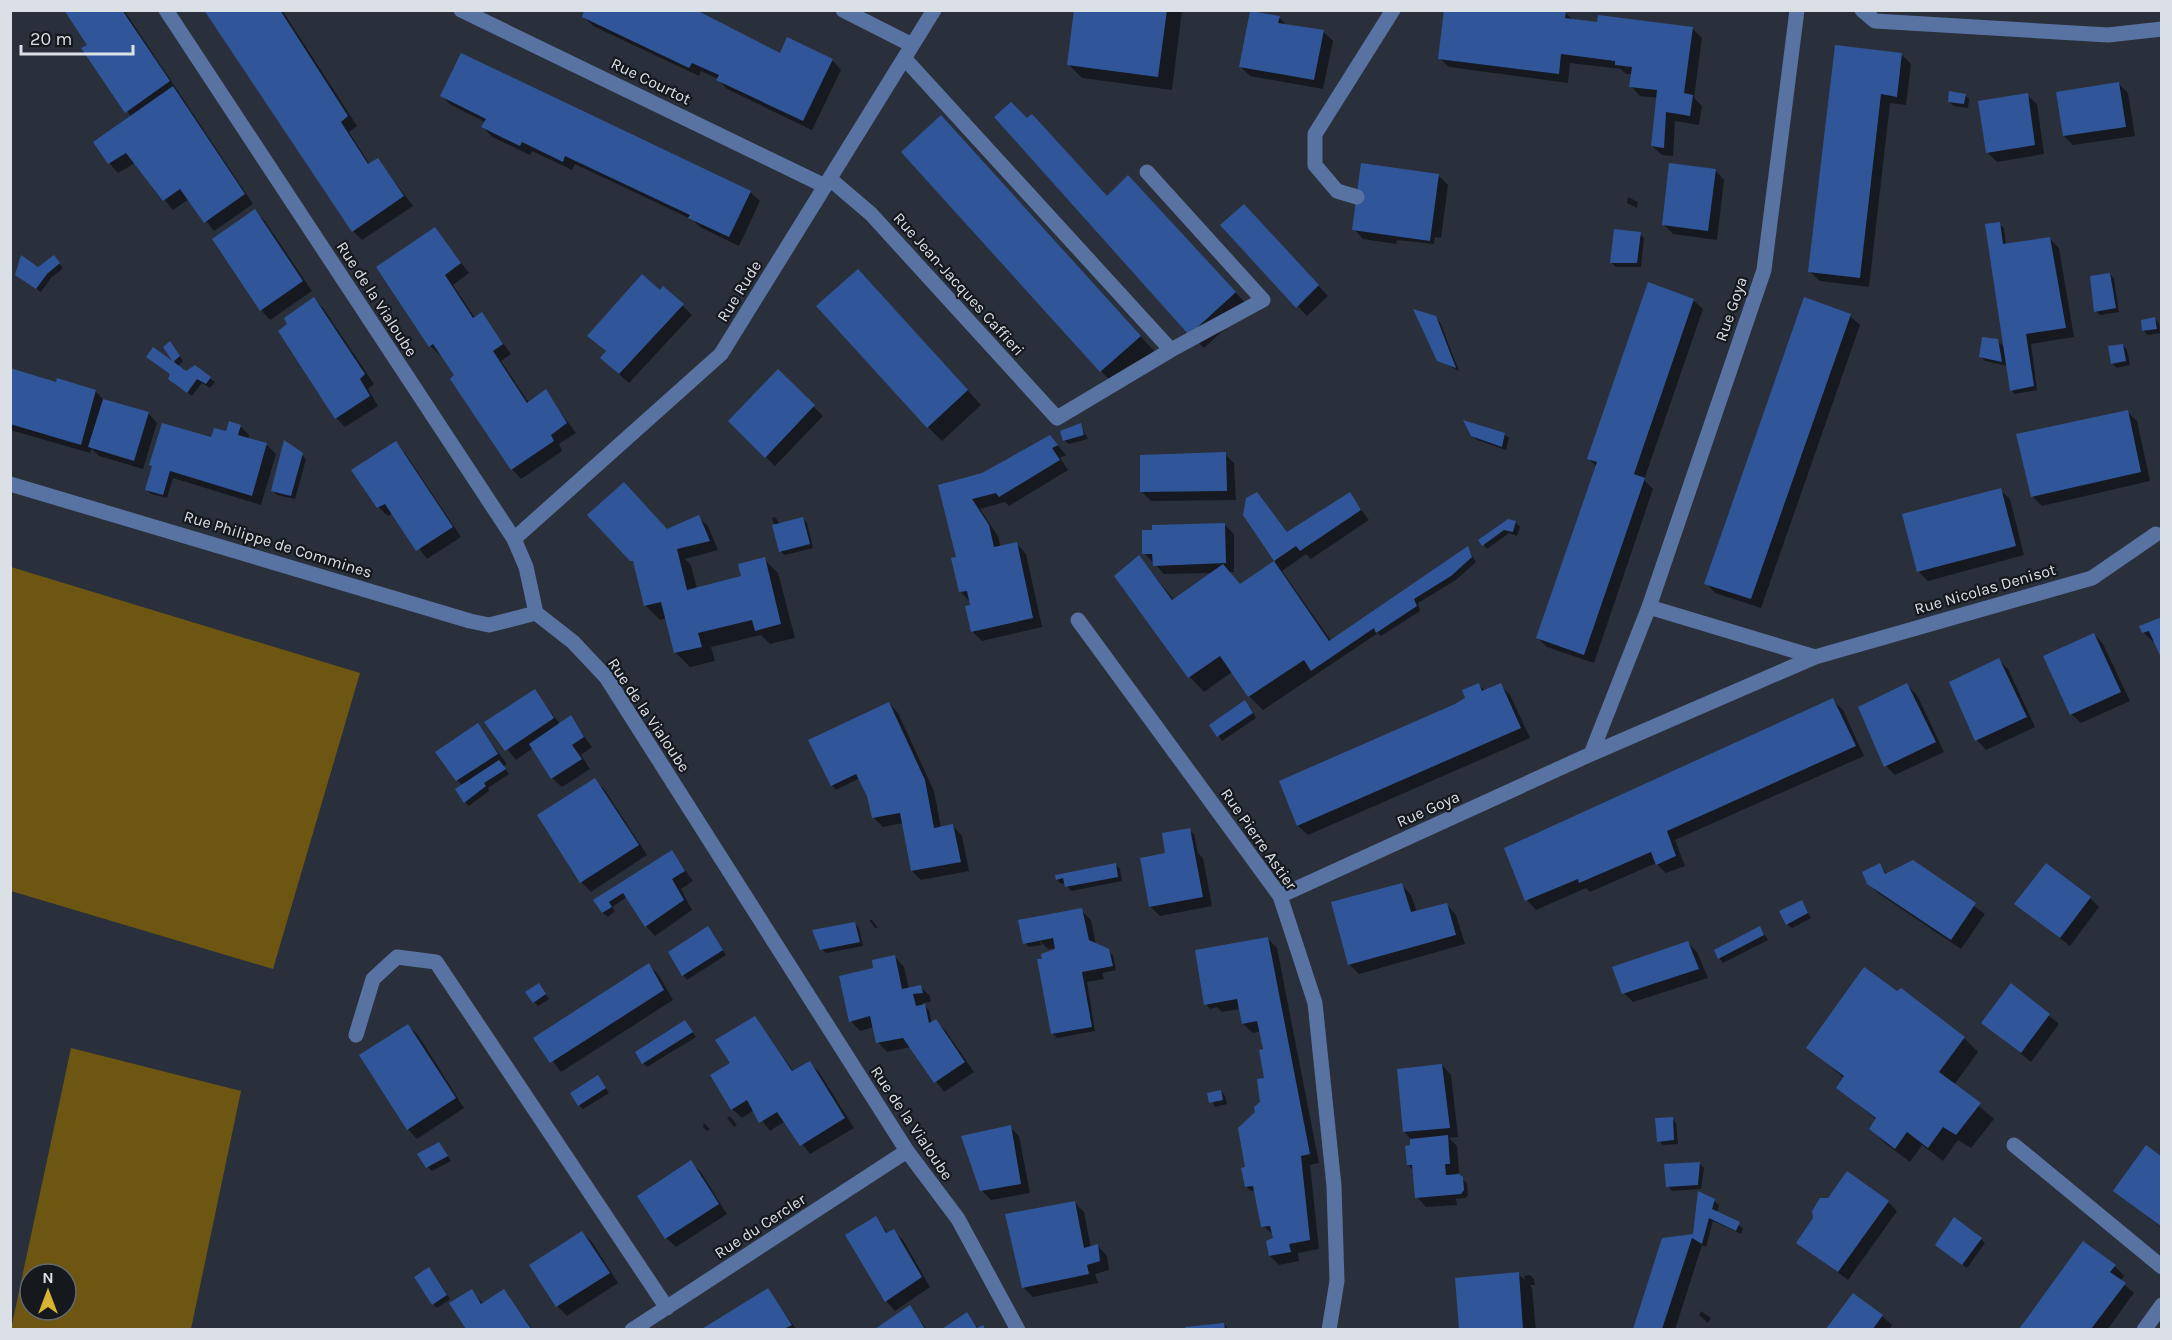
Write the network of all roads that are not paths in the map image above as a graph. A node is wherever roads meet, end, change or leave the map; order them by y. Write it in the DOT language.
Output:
graph roads {
  1 [pos="166,10"];
  2 [pos="461,10"];
  3 [pos="843,10"];
  4 [pos="934,10"];
  5 [pos="1393,10"];
  6 [pos="1797,10"];
  7 [pos="1862,10"];
  8 [pos="2162,29"];
  9 [pos="909,52"];
  10 [pos="1147,172"];
  11 [pos="827,182"];
  12 [pos="1357,197"];
  13 [pos="1171,350"];
  14 [pos="10,484"];
  15 [pos="2156,534"];
  16 [pos="514,539"];
  17 [pos="1648,607"];
  18 [pos="536,613"];
  19 [pos="1078,620"];
  20 [pos="1815,657"];
  21 [pos="1591,754"];
  22 [pos="1280,896"];
  23 [pos="356,1035"];
  24 [pos="2014,1145"];
  25 [pos="907,1151"];
  26 [pos="2162,1267"];
  27 [pos="2162,1305"];
  28 [pos="667,1308"];
  29 [pos="632,1329"];
  30 [pos="1018,1329"];
  31 [pos="1329,1329"];
  32 [pos="2144,1329"];
  1 -- 16 [label="street, Rue de la Vialoube"];
  2 -- 11 [label="street, Rue Courtot"];
  3 -- 9 [label="street"];
  4 -- 9 [label="street, Rue Rude"];
  5 -- 12 [label="street"];
  6 -- 17 [label="street, Rue Goya"];
  7 -- 8 [label="street"];
  9 -- 11 [label="street, Rue Rude"];
  9 -- 13 [label="street"];
  10 -- 13 [label="street"];
  11 -- 13 [label="street, Rue Jean-Jacques Caffieri"];
  11 -- 16 [label="street, Rue Rude"];
  14 -- 18 [label="street, Rue Philippe de Commines"];
  15 -- 20 [label="street, Rue Nicolas Denisot"];
  16 -- 18 [label="street, Rue de la Vialoube"];
  17 -- 20 [label="street"];
  17 -- 21 [label="street, Rue Goya"];
  18 -- 25 [label="street, Rue de la Vialoube"];
  19 -- 22 [label="street, Rue Pierre Astier"];
  20 -- 21 [label="street, Rue Goya"];
  21 -- 22 [label="street, Rue Goya"];
  22 -- 31 [label="street, Rue Pierre Astier"];
  23 -- 28 [label="street"];
  24 -- 26 [label="street"];
  25 -- 28 [label="street, Rue du Cercler"];
  25 -- 30 [label="street, Rue de la Vialoube"];
  27 -- 32 [label="street"];
  28 -- 29 [label="street, Rue du Cercler"];
}
